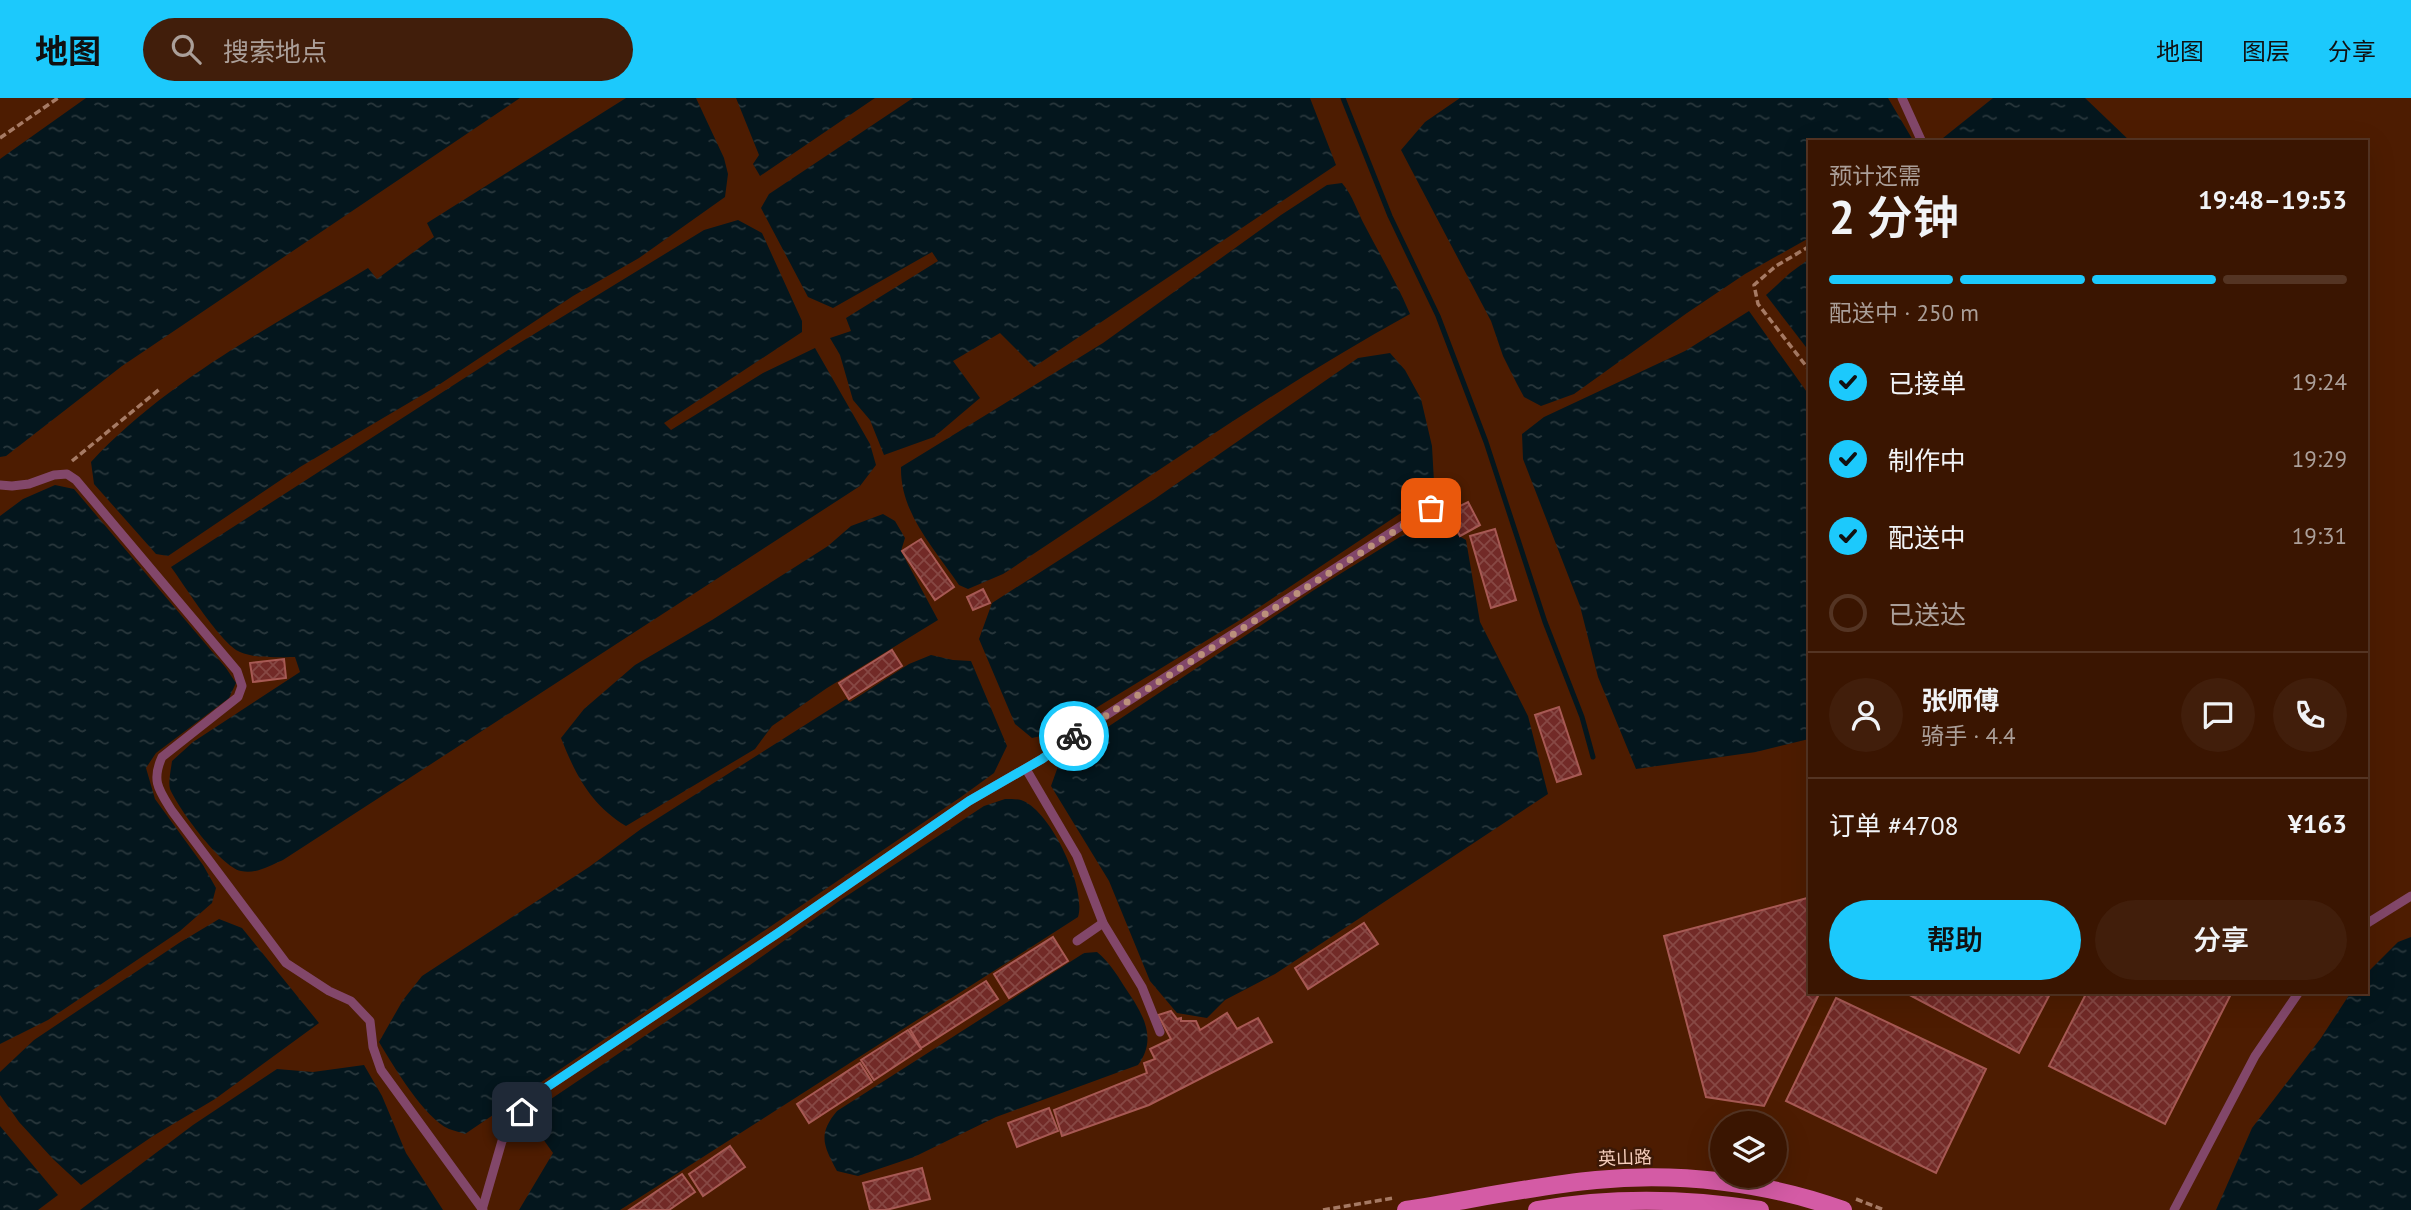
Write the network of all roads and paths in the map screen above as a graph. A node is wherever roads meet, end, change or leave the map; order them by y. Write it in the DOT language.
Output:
graph roads {
  1 [pos="58,98"];
  2 [pos="1902,98"];
  3 [pos="0,138"];
  4 [pos="1921,140"];
  5 [pos="1808,247"];
  6 [pos="1808,368"];
  7 [pos="161,388"];
  8 [pos="54,475"];
  9 [pos="0,485"];
  10 [pos="1449,498"];
  11 [pos="1026,769"];
  12 [pos="2411,896"];
  13 [pos="1103,923"];
  14 [pos="2368,923"];
  15 [pos="1077,941"];
  16 [pos="2298,994"];
  17 [pos="1160,1032"];
  18 [pos="1717,1206"];
  19 [pos="482,1210"];
  20 [pos="1406,1210"];
  21 [pos="1537,1210"];
  22 [pos="1760,1210"];
  23 [pos="1843,1210"];
  24 [pos="2174,1210"];
  1 -- 3 [label="path"];
  2 -- 4 [label="lane"];
  5 -- 6 [label="path"];
  7 -- 8 [label="path"];
  8 -- 9 [label="lane"];
  8 -- 19 [label="lane"];
  10 -- 11 [label="lane"];
  11 -- 13 [label="lane"];
  11 -- 19 [label="lane"];
  12 -- 14 [label="lane"];
  13 -- 15 [label="lane"];
  13 -- 17 [label="lane"];
  16 -- 24 [label="lane"];
  18 -- 21 [label="main road"];
  18 -- 22 [label="main road"];
  20 -- 23 [label="main road, 英山路"];
}
